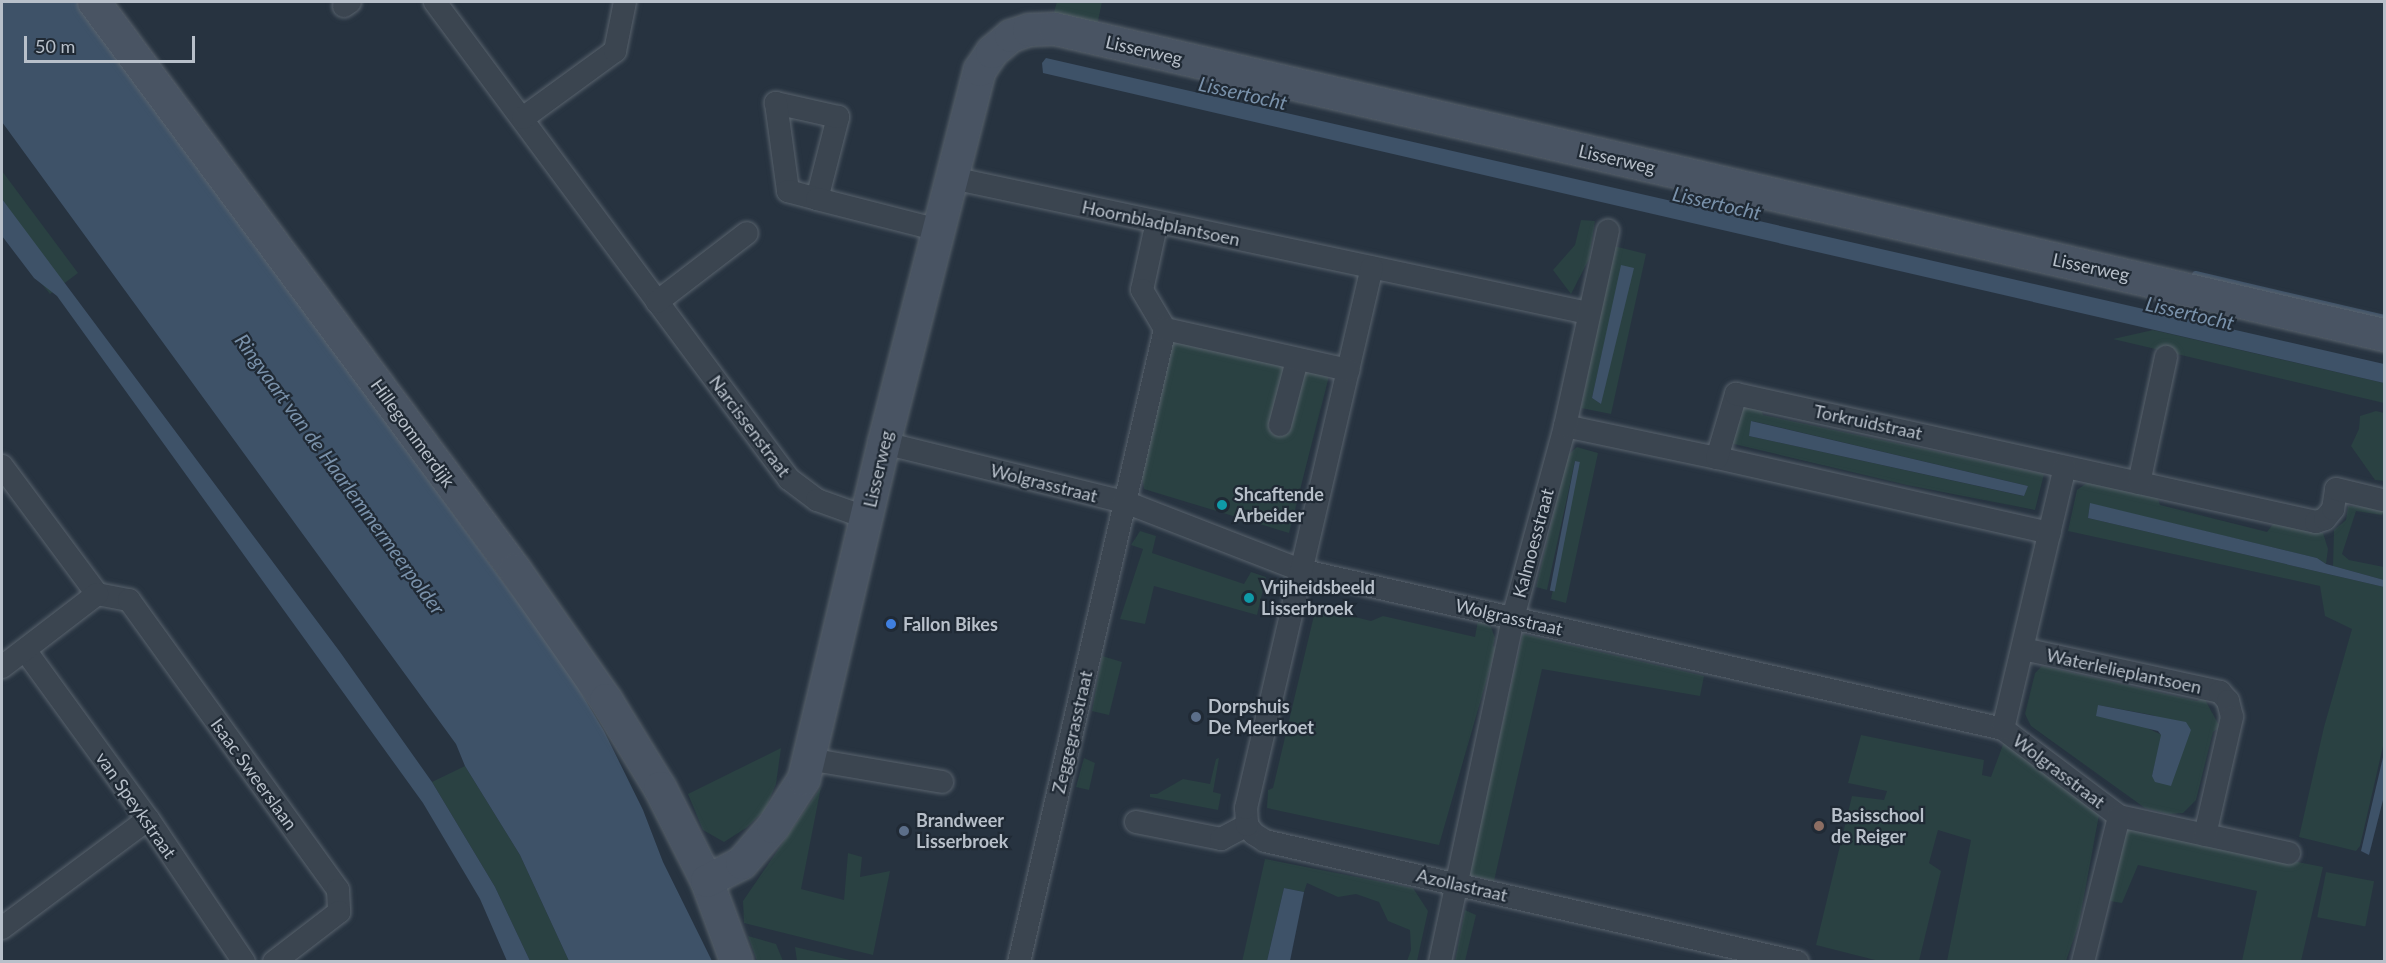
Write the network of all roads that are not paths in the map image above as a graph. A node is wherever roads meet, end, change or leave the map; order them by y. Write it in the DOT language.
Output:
graph roads {
  1 [pos="94,2"];
  2 [pos="435,2"];
  3 [pos="625,2"];
  4 [pos="523,118"];
  5 [pos="952,178"];
  6 [pos="816,200"];
  7 [pos="939,230"];
  8 [pos="1608,231"];
  9 [pos="747,233"];
  10 [pos="1154,235"];
  11 [pos="1372,267"];
  12 [pos="657,302"];
  13 [pos="1588,313"];
  14 [pos="1165,329"];
  15 [pos="2385,335"];
  16 [pos="2166,357"];
  17 [pos="1297,360"];
  18 [pos="1348,370"];
  19 [pos="1280,425"];
  20 [pos="1565,426"];
  21 [pos="884,443"];
  22 [pos="1717,458"];
  23 [pos="2,466"];
  24 [pos="2065,467"];
  25 [pos="2139,483"];
  26 [pos="2382,500"];
  27 [pos="1125,502"];
  28 [pos="867,518"];
  29 [pos="2050,534"];
  30 [pos="1300,570"];
  31 [pos="97,594"];
  32 [pos="1513,618"];
  33 [pos="2023,649"];
  34 [pos="25,650"];
  35 [pos="2,667"];
  36 [pos="2003,729"];
  37 [pos="808,759"];
  38 [pos="942,782"];
  39 [pos="2118,816"];
  40 [pos="148,819"];
  41 [pos="1136,822"];
  42 [pos="1247,825"];
  43 [pos="2205,835"];
  44 [pos="2289,853"];
  45 [pos="706,881"];
  46 [pos="1458,883"];
  47 [pos="2,928"];
  48 [pos="244,962"];
  49 [pos="273,962"];
  50 [pos="737,962"];
  51 [pos="1019,962"];
  52 [pos="1440,962"];
  53 [pos="1797,962"];
  54 [pos="2083,962"];
  1 -- 45 [label="street, Hillegommerdijk"];
  2 -- 4 [label="street, Narcissenstraat"];
  3 -- 4 [label="street"];
  4 -- 12 [label="street, Narcissenstraat"];
  5 -- 7 [label="street, Lisserweg"];
  5 -- 11 [label="street, Hoornbladplantsoen"];
  5 -- 15 [label="street, Lisserweg"];
  6 -- 7 [label="street"];
  7 -- 21 [label="street, Lisserweg"];
  8 -- 13 [label="street, Kalmoesstraat"];
  9 -- 12 [label="street"];
  10 -- 14 [label="street, Hoornbladplantsoen"];
  11 -- 13 [label="street, Hoornbladplantsoen"];
  11 -- 18 [label="street"];
  12 -- 28 [label="street, Narcissenstraat"];
  13 -- 20 [label="street, Kalmoesstraat"];
  14 -- 17 [label="street"];
  14 -- 27 [label="street"];
  16 -- 25 [label="street"];
  17 -- 18 [label="street"];
  17 -- 19 [label="street"];
  18 -- 30 [label="street"];
  20 -- 22 [label="street"];
  20 -- 32 [label="street, Kalmoesstraat"];
  21 -- 27 [label="street, Wolgrasstraat"];
  21 -- 28 [label="street, Lisserweg"];
  22 -- 24 [label="street, Torkruidstraat"];
  22 -- 29 [label="street"];
  23 -- 31 [label="street"];
  24 -- 25 [label="street, Torkruidstraat"];
  24 -- 29 [label="street"];
  25 -- 26 [label="street, Torkruidstraat"];
  27 -- 30 [label="street, Wolgrasstraat"];
  27 -- 51 [label="street, Zeggegrasstraat"];
  28 -- 37 [label="street, Lisserweg"];
  29 -- 33 [label="street"];
  30 -- 32 [label="street, Wolgrasstraat"];
  30 -- 42 [label="street"];
  31 -- 34 [label="street"];
  31 -- 49 [label="street, Isaac Sweerslaan"];
  32 -- 36 [label="street, Wolgrasstraat"];
  32 -- 46 [label="street, Kalmoesstraat"];
  33 -- 36 [label="street"];
  33 -- 43 [label="street, Waterlelieplantsoen"];
  34 -- 35 [label="street"];
  34 -- 40 [label="street, van Speykstraat"];
  36 -- 39 [label="street, Wolgrasstraat"];
  37 -- 38 [label="street"];
  37 -- 45 [label="street, Lisserweg"];
  39 -- 43 [label="street"];
  39 -- 54 [label="street"];
  40 -- 47 [label="street"];
  40 -- 48 [label="street, van Speykstraat"];
  41 -- 42 [label="street"];
  42 -- 46 [label="street, Azollastraat"];
  43 -- 44 [label="street"];
  45 -- 50 [label="street, Hillegommerdijk"];
  46 -- 52 [label="street, Kalmoesstraat"];
  46 -- 53 [label="street, Azollastraat"];
}
